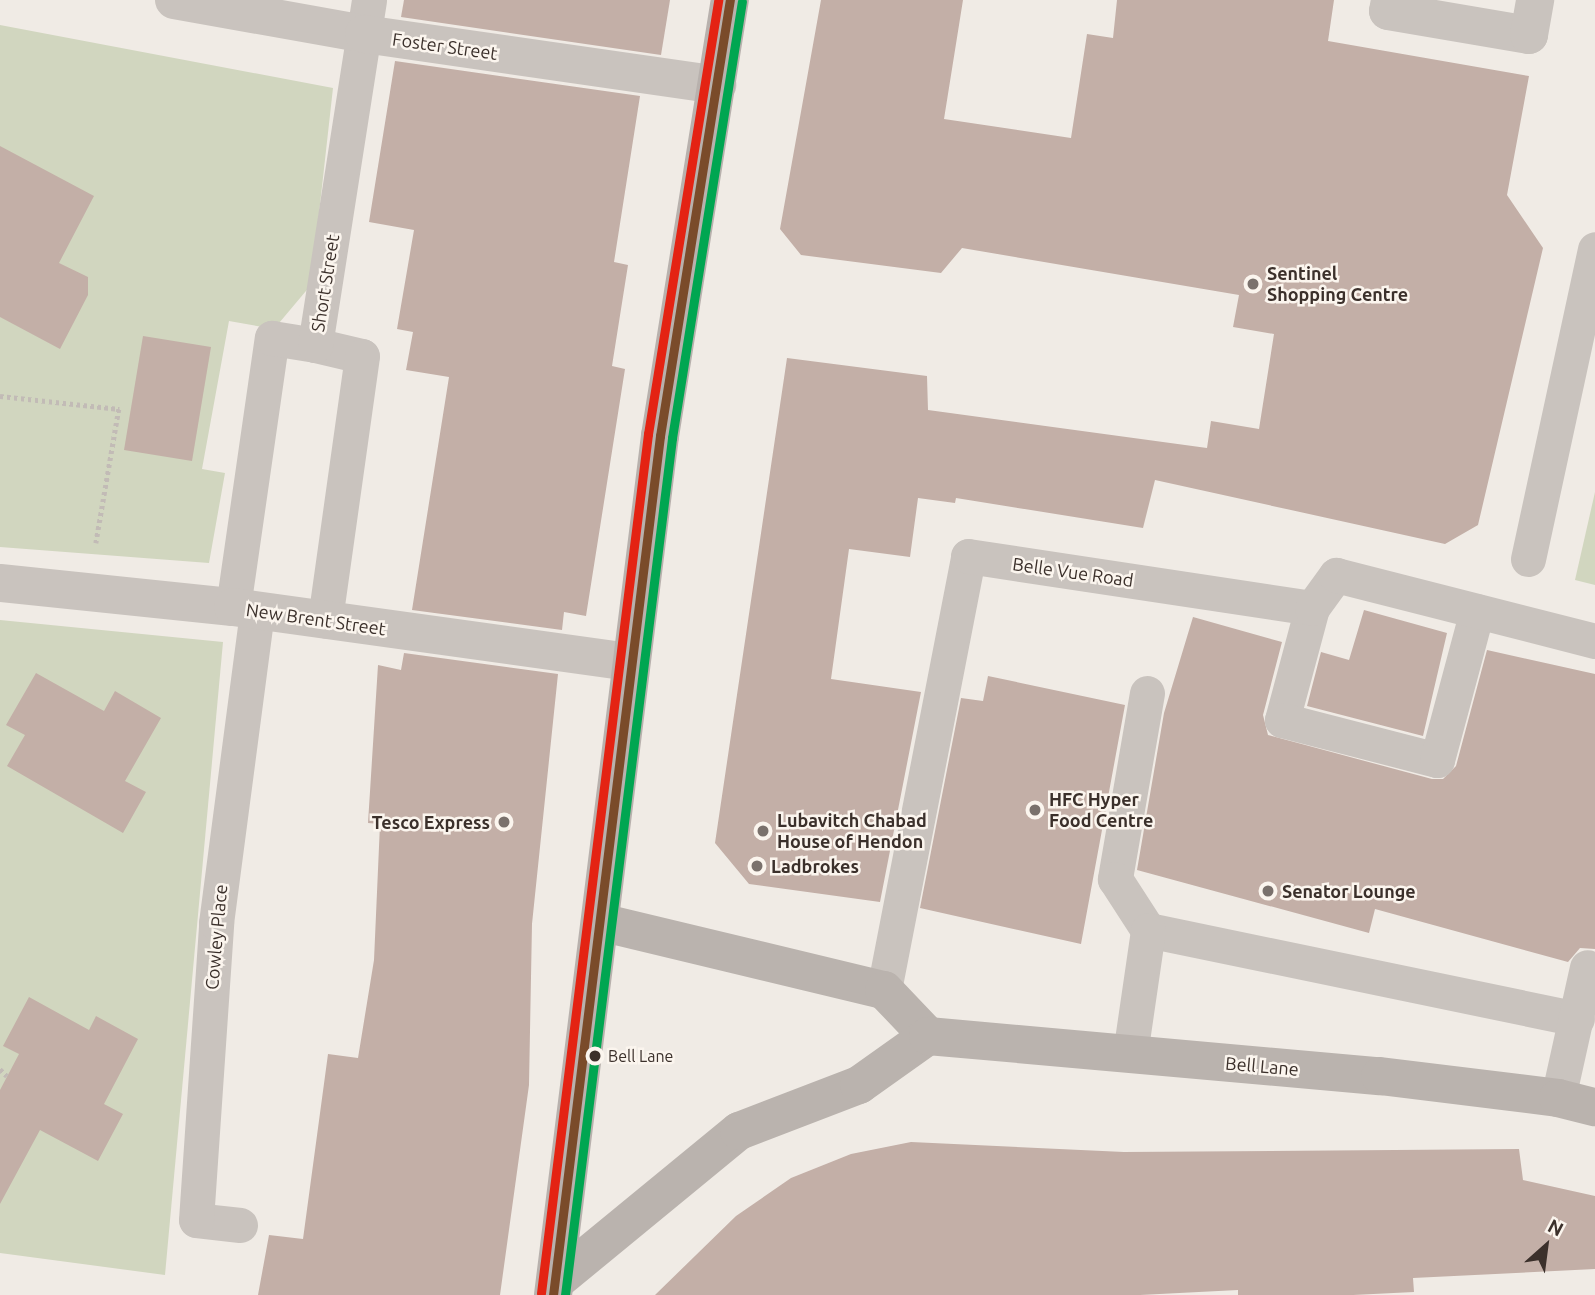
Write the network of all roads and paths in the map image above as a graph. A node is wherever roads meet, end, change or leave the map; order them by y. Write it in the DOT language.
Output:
graph roads {
  1 [pos="174,0"];
  2 [pos="730,0"];
  3 [pos="1390,0"];
  4 [pos="1535,0"];
  5 [pos="366,17"];
  6 [pos="716,85"];
  7 [pos="1595,249"];
  8 [pos="315,345"];
  9 [pos="0,396"];
  10 [pos="1528,559"];
  11 [pos="0,583"];
  12 [pos="87,592"];
  13 [pos="1312,608"];
  14 [pos="245,609"];
  15 [pos="1477,611"];
  16 [pos="325,620"];
  17 [pos="1595,641"];
  18 [pos="631,662"];
  19 [pos="1147,693"];
  20 [pos="600,922"];
  21 [pos="1149,929"];
  22 [pos="1587,967"];
  23 [pos="884,990"];
  24 [pos="1577,1019"];
  25 [pos="928,1036"];
  26 [pos="1129,1054"];
  27 [pos="0,1069"];
  28 [pos="7,1076"];
  29 [pos="1558,1098"];
  30 [pos="1595,1107"];
  31 [pos="240,1225"];
  32 [pos="554,1288"];
  1 -- 5 [label="street, Foster Street"];
  2 -- 6 [label="main road"];
  3 -- 4 [label="street"];
  5 -- 6 [label="street, Foster Street"];
  5 -- 8 [label="lane, Short Street"];
  6 -- 18 [label="main road"];
  7 -- 10 [label="lane"];
  8 -- 14 [label="lane, Short Street"];
  8 -- 16 [label="lane"];
  9 -- 12 [label="path"];
  11 -- 12 [label="street, New Brent Street"];
  12 -- 14 [label="street, New Brent Street"];
  13 -- 15 [label="lane"];
  13 -- 15 [label="lane"];
  13 -- 23 [label="lane, Belle Vue Road"];
  14 -- 16 [label="street, New Brent Street"];
  14 -- 31 [label="lane, Cowley Place"];
  15 -- 17 [label="lane"];
  16 -- 18 [label="street, New Brent Street"];
  18 -- 20 [label="main road"];
  19 -- 21 [label="lane"];
  20 -- 23 [label="street"];
  20 -- 32 [label="main road"];
  21 -- 24 [label="lane"];
  21 -- 26 [label="lane"];
  22 -- 24 [label="lane"];
  23 -- 25 [label="street"];
  24 -- 29 [label="lane"];
  25 -- 26 [label="street, Bell Lane"];
  25 -- 32 [label="street"];
  26 -- 29 [label="street, Bell Lane"];
  27 -- 28 [label="path"];
  29 -- 30 [label="street, Bell Lane"];
}
